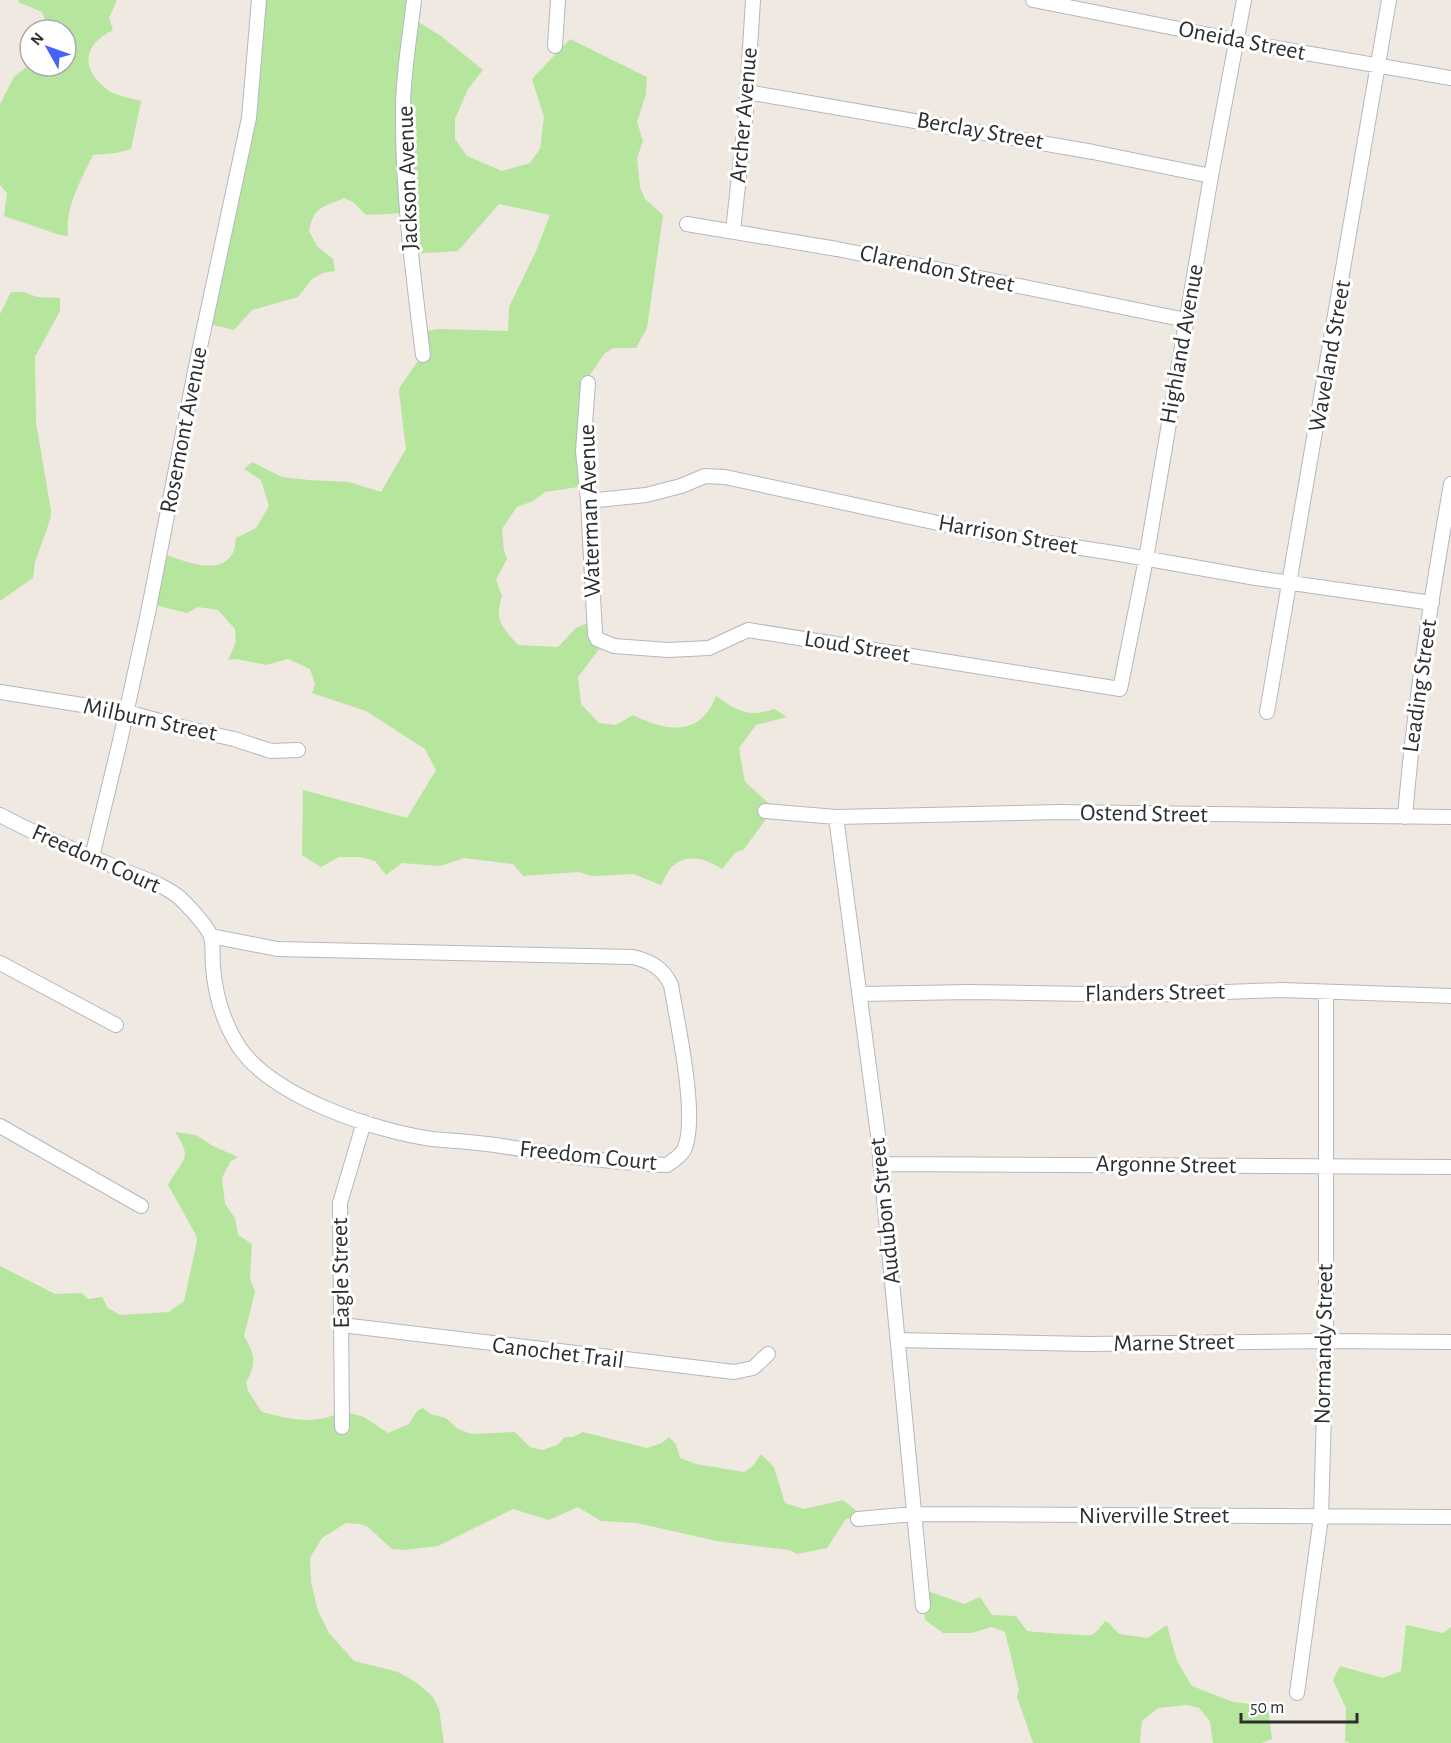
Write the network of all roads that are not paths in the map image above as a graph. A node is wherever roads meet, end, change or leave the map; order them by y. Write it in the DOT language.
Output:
graph roads {
  1 [pos="259,0"];
  2 [pos="414,0"];
  3 [pos="558,0"];
  4 [pos="753,0"];
  5 [pos="1033,0"];
  6 [pos="1244,0"];
  7 [pos="1389,0"];
  8 [pos="1068,3"];
  9 [pos="1237,41"];
  10 [pos="555,46"];
  11 [pos="1378,65"];
  12 [pos="1451,78"];
  13 [pos="747,92"];
  14 [pos="1211,176"];
  15 [pos="687,224"];
  16 [pos="733,231"];
  17 [pos="1186,320"];
  18 [pos="423,355"];
  19 [pos="588,383"];
  20 [pos="1451,484"];
  21 [pos="588,501"];
  22 [pos="1146,558"];
  23 [pos="1288,582"];
  24 [pos="1432,603"];
  25 [pos="597,639"];
  26 [pos="1120,689"];
  27 [pos="0,692"];
  28 [pos="127,712"];
  29 [pos="1268,712"];
  30 [pos="298,750"];
  31 [pos="765,812"];
  32 [pos="0,815"];
  33 [pos="836,817"];
  34 [pos="1404,817"];
  35 [pos="1451,817"];
  36 [pos="92,857"];
  37 [pos="211,936"];
  38 [pos="0,963"];
  39 [pos="1326,993"];
  40 [pos="860,994"];
  41 [pos="1451,996"];
  42 [pos="116,1025"];
  43 [pos="364,1122"];
  44 [pos="0,1126"];
  45 [pos="880,1164"];
  46 [pos="1326,1167"];
  47 [pos="1451,1167"];
  48 [pos="141,1206"];
  49 [pos="342,1325"];
  50 [pos="898,1340"];
  51 [pos="1326,1341"];
  52 [pos="1451,1342"];
  53 [pos="768,1354"];
  54 [pos="342,1427"];
  55 [pos="914,1514"];
  56 [pos="1321,1516"];
  57 [pos="1451,1517"];
  58 [pos="858,1519"];
  59 [pos="923,1606"];
  60 [pos="1298,1693"];
  1 -- 28 [label="street, Rosemont Avenue"];
  2 -- 18 [label="street, Jackson Avenue"];
  3 -- 10 [label="street"];
  4 -- 13 [label="street, Archer Avenue"];
  5 -- 8 [label="street, Oneida Street"];
  6 -- 9 [label="street, Highland Avenue"];
  7 -- 11 [label="street, Waveland Street"];
  8 -- 9 [label="street, Oneida Street"];
  9 -- 11 [label="street, Oneida Street"];
  9 -- 14 [label="street, Highland Avenue"];
  11 -- 12 [label="street, Oneida Street"];
  11 -- 23 [label="street, Waveland Street"];
  13 -- 14 [label="street, Berclay Street"];
  13 -- 16 [label="street, Archer Avenue"];
  14 -- 17 [label="street, Highland Avenue"];
  15 -- 16 [label="street, Clarendon Street"];
  16 -- 17 [label="street, Clarendon Street"];
  17 -- 22 [label="street, Highland Avenue"];
  19 -- 21 [label="street, Waterman Avenue"];
  20 -- 24 [label="street, Leading Street"];
  21 -- 22 [label="street, Harrison Street"];
  21 -- 25 [label="street, Waterman Avenue"];
  22 -- 23 [label="street, Harrison Street"];
  22 -- 26 [label="street, Highland Avenue"];
  23 -- 24 [label="street, Harrison Street"];
  23 -- 29 [label="street, Waveland Street"];
  24 -- 34 [label="street, Leading Street"];
  25 -- 26 [label="street, Loud Street"];
  27 -- 28 [label="street, Milburn Street"];
  28 -- 30 [label="street, Milburn Street"];
  28 -- 36 [label="street, Rosemont Avenue"];
  31 -- 33 [label="street, Ostend Street"];
  32 -- 36 [label="street, Freedom Court"];
  33 -- 34 [label="street, Ostend Street"];
  33 -- 40 [label="street, Audubon Street"];
  34 -- 35 [label="street, Ostend Street"];
  36 -- 37 [label="street, Freedom Court"];
  37 -- 43 [label="street, Freedom Court"];
  37 -- 43 [label="street, Freedom Court"];
  38 -- 42 [label="street"];
  39 -- 40 [label="street, Flanders Street"];
  39 -- 41 [label="street, Flanders Street"];
  39 -- 46 [label="street, Normandy Street"];
  40 -- 45 [label="street, Audubon Street"];
  43 -- 49 [label="street, Eagle Street"];
  44 -- 48 [label="street"];
  45 -- 46 [label="street, Argonne Street"];
  45 -- 50 [label="street, Audubon Street"];
  46 -- 47 [label="street, Argonne Street"];
  46 -- 51 [label="street, Normandy Street"];
  49 -- 53 [label="street, Canochet Trail"];
  49 -- 54 [label="street, Eagle Street"];
  50 -- 51 [label="street, Marne Street"];
  50 -- 55 [label="street, Audubon Street"];
  51 -- 52 [label="street, Marne Street"];
  51 -- 56 [label="street, Normandy Street"];
  55 -- 56 [label="street, Niverville Street"];
  55 -- 58 [label="street, Niverville Street"];
  55 -- 59 [label="street, Audubon Street"];
  56 -- 57 [label="street, Niverville Street"];
  56 -- 60 [label="street, Normandy Street"];
}
